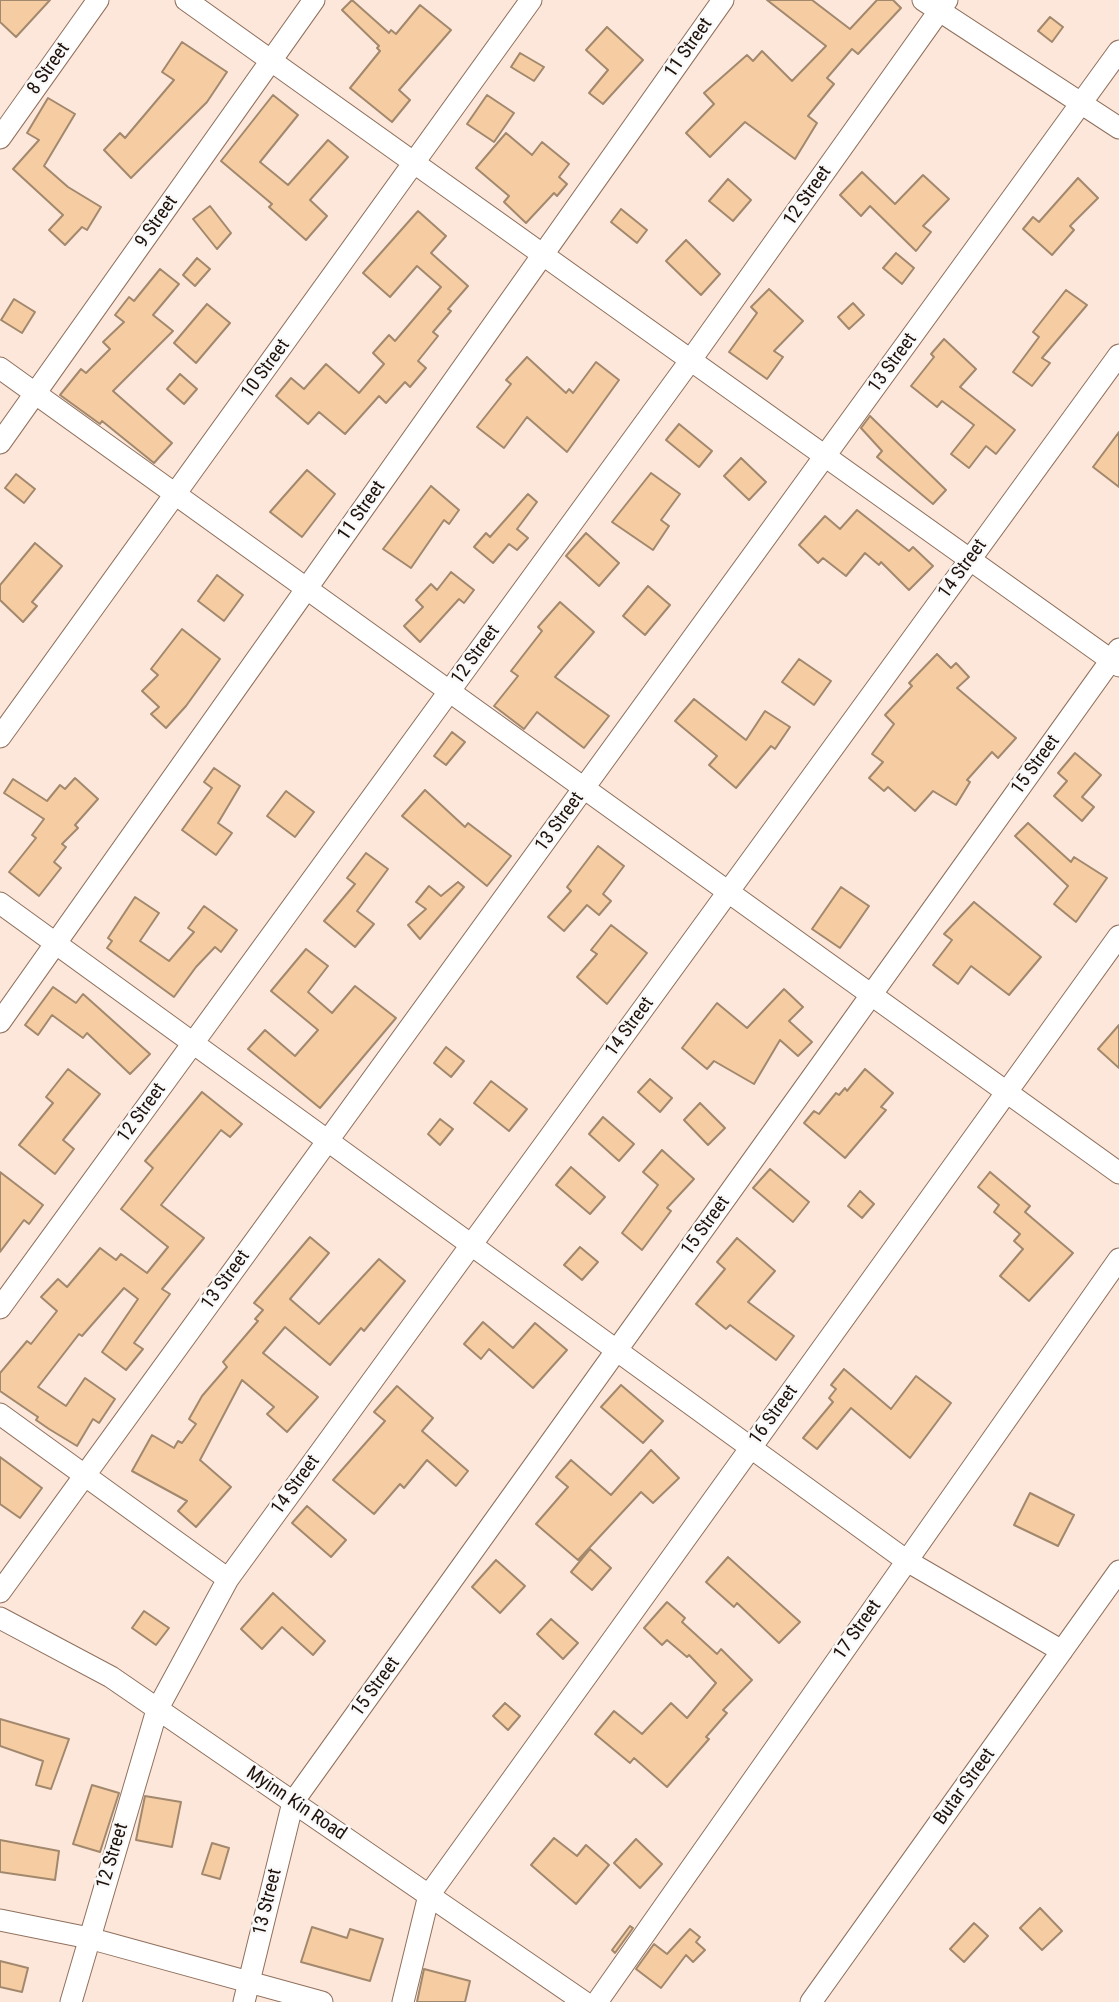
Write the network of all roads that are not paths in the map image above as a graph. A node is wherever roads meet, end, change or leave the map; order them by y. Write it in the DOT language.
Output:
graph roads {
  1 [pos="98,0"];
  2 [pos="186,0"];
  3 [pos="314,0"];
  4 [pos="531,0"];
  5 [pos="723,0"];
  6 [pos="936,4"];
  7 [pos="1119,51"];
  8 [pos="270,62"];
  9 [pos="1081,103"];
  10 [pos="1119,128"];
  11 [pos="0,138"];
  12 [pos="413,164"];
  13 [pos="543,257"];
  14 [pos="1119,355"];
  15 [pos="690,361"];
  16 [pos="0,368"];
  17 [pos="36,394"];
  18 [pos="0,443"];
  19 [pos="825,457"];
  20 [pos="176,494"];
  21 [pos="970,560"];
  22 [pos="308,589"];
  23 [pos="1116,658"];
  24 [pos="450,691"];
  25 [pos="0,737"];
  26 [pos="584,788"];
  27 [pos="728,892"];
  28 [pos="0,903"];
  29 [pos="1119,936"];
  30 [pos="56,943"];
  31 [pos="871,995"];
  32 [pos="0,1022"];
  33 [pos="193,1043"];
  34 [pos="1007,1092"];
  35 [pos="328,1141"];
  36 [pos="1119,1173"];
  37 [pos="471,1245"];
  38 [pos="1119,1259"];
  39 [pos="0,1308"];
  40 [pos="617,1350"];
  41 [pos="0,1414"];
  42 [pos="751,1448"];
  43 [pos="85,1475"];
  44 [pos="907,1561"];
  45 [pos="1119,1571"];
  46 [pos="228,1579"];
  47 [pos="0,1592"];
  48 [pos="0,1618"];
  49 [pos="1062,1651"];
  50 [pos="157,1710"];
  51 [pos="293,1802"];
  52 [pos="429,1895"];
  53 [pos="0,1920"];
  54 [pos="89,1938"];
  55 [pos="246,1992"];
  56 [pos="71,2002"];
  57 [pos="322,2002"];
  58 [pos="403,2002"];
  59 [pos="584,2002"];
  60 [pos="597,2002"];
  61 [pos="811,2002"];
  1 -- 11 [label="street, 8 Street"];
  2 -- 8 [label="street"];
  3 -- 8 [label="street, 9 Street"];
  4 -- 12 [label="street, 10 Street"];
  5 -- 13 [label="street, 11 Street"];
  6 -- 9 [label="street"];
  6 -- 15 [label="street, 12 Street"];
  7 -- 9 [label="street, 13 Street"];
  8 -- 12 [label="street"];
  8 -- 17 [label="street, 9 Street"];
  9 -- 10 [label="street"];
  9 -- 19 [label="street, 13 Street"];
  12 -- 13 [label="street"];
  12 -- 20 [label="street, 10 Street"];
  13 -- 15 [label="street"];
  13 -- 22 [label="street, 11 Street"];
  14 -- 21 [label="street, 14 Street"];
  15 -- 19 [label="street"];
  15 -- 24 [label="street, 12 Street"];
  16 -- 17 [label="street"];
  17 -- 18 [label="street, 9 Street"];
  17 -- 20 [label="street"];
  19 -- 21 [label="street"];
  19 -- 26 [label="street, 13 Street"];
  20 -- 22 [label="street"];
  20 -- 25 [label="street, 10 Street"];
  21 -- 23 [label="street"];
  21 -- 27 [label="street, 14 Street"];
  22 -- 24 [label="street"];
  22 -- 30 [label="street, 11 Street"];
  23 -- 31 [label="street, 15 Street"];
  24 -- 26 [label="street"];
  24 -- 33 [label="street, 12 Street"];
  26 -- 27 [label="street"];
  26 -- 35 [label="street, 13 Street"];
  27 -- 31 [label="street"];
  27 -- 37 [label="street, 14 Street"];
  28 -- 30 [label="street"];
  29 -- 34 [label="street, 16 Street"];
  30 -- 32 [label="street, 11 Street"];
  30 -- 33 [label="street"];
  31 -- 34 [label="street"];
  31 -- 40 [label="street, 15 Street"];
  33 -- 35 [label="street"];
  33 -- 39 [label="street, 12 Street"];
  34 -- 36 [label="street"];
  34 -- 42 [label="street, 16 Street"];
  35 -- 37 [label="street"];
  35 -- 43 [label="street, 13 Street"];
  37 -- 40 [label="street"];
  37 -- 46 [label="street, 14 Street"];
  38 -- 44 [label="street, 17 Street"];
  40 -- 42 [label="street"];
  40 -- 51 [label="street, 15 Street"];
  41 -- 43 [label="street"];
  42 -- 44 [label="street"];
  42 -- 52 [label="street, 16 Street"];
  43 -- 46 [label="street"];
  43 -- 47 [label="street, 13 Street"];
  44 -- 49 [label="street"];
  44 -- 60 [label="street, 17 Street"];
  45 -- 49 [label="street, Butar Street"];
  46 -- 50 [label="street, 14 Street"];
  48 -- 50 [label="street, Myinn Kin Road"];
  49 -- 61 [label="street, Butar Street"];
  50 -- 51 [label="street, Myinn Kin Road"];
  50 -- 54 [label="street, 12 Street"];
  51 -- 52 [label="street, Myinn Kin Road"];
  51 -- 55 [label="street, 13 Street"];
  52 -- 58 [label="street"];
  52 -- 59 [label="street, Myinn Kin Road"];
  53 -- 54 [label="street"];
  54 -- 55 [label="street"];
  54 -- 56 [label="street, 12 Street"];
  55 -- 57 [label="street"];
}
